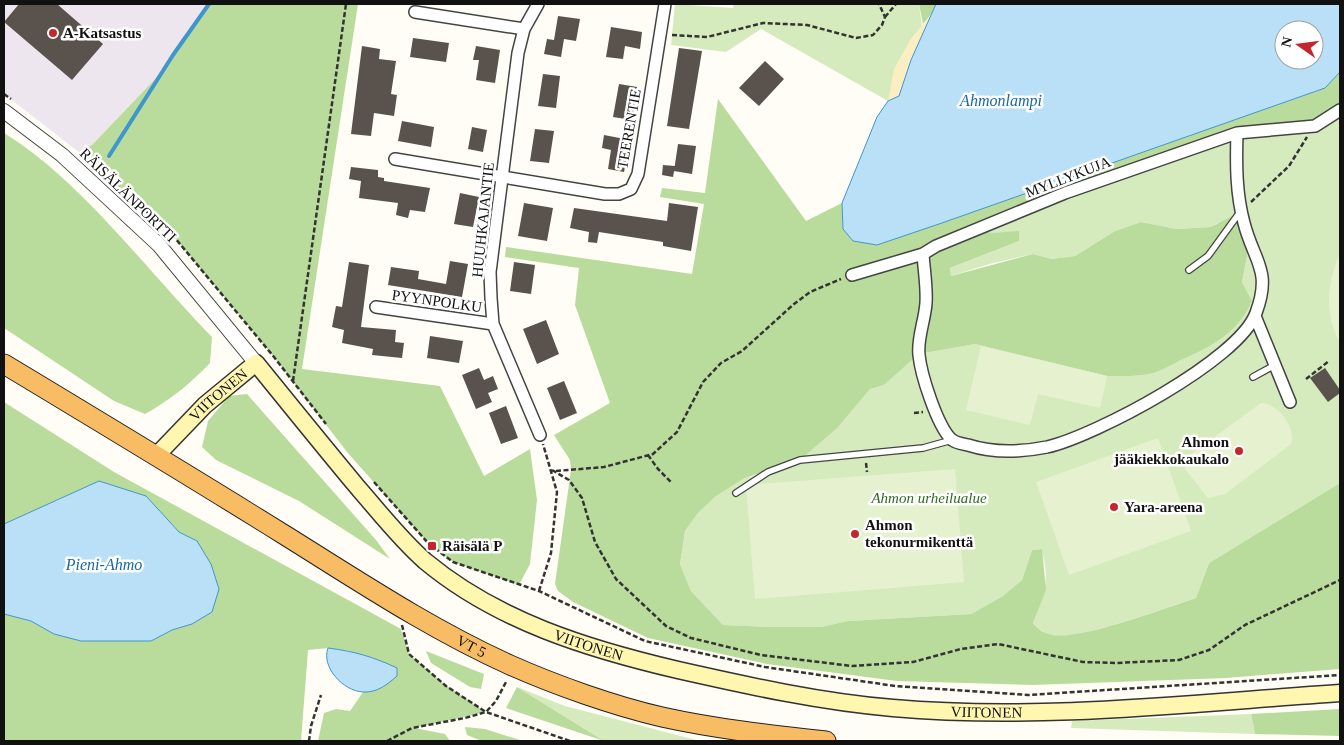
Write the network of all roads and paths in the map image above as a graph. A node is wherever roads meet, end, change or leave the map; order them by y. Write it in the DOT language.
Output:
graph roads {
  1 [pos="346,4"];
  2 [pos="538,4"];
  3 [pos="665,4"];
  4 [pos="879,4"];
  5 [pos="896,4"];
  6 [pos="415,12"];
  7 [pos="884,17"];
  8 [pos="524,29"];
  9 [pos="661,34"];
  10 [pos="4,94"];
  11 [pos="18,105"];
  12 [pos="1340,110"];
  13 [pos="4,111"];
  14 [pos="1315,126"];
  15 [pos="1237,133"];
  16 [pos="395,159"];
  17 [pos="93,164"];
  18 [pos="503,178"];
  19 [pos="1242,211"];
  20 [pos="923,254"];
  21 [pos="1189,270"];
  22 [pos="852,275"];
  23 [pos="376,307"];
  24 [pos="1255,316"];
  25 [pos="493,324"];
  26 [pos="1330,361"];
  27 [pos="256,363"];
  28 [pos="4,364"];
  29 [pos="1275,365"];
  30 [pos="1253,377"];
  31 [pos="1306,379"];
  32 [pos="293,380"];
  33 [pos="1290,402"];
  34 [pos="329,428"];
  35 [pos="540,435"];
  36 [pos="952,440"];
  37 [pos="157,455"];
  38 [pos="648,455"];
  39 [pos="552,470"];
  40 [pos="372,481"];
  41 [pos="671,482"];
  42 [pos="736,493"];
  43 [pos="1340,580"];
  44 [pos="539,591"];
  45 [pos="405,610"];
  46 [pos="1340,676"];
  47 [pos="506,682"];
  48 [pos="1340,693"];
  49 [pos="321,695"];
  50 [pos="486,712"];
  51 [pos="309,741"];
  52 [pos="387,741"];
  53 [pos="570,741"];
  54 [pos="826,741"];
  1 -- 32 [label="path"];
  2 -- 8 [label="street, HUUHKAJANTIE"];
  3 -- 9 [label="street, TEERENTIE"];
  4 -- 7 [label="path"];
  5 -- 7 [label="path"];
  6 -- 8 [label="street"];
  7 -- 9 [label="path"];
  8 -- 18 [label="street, HUUHKAJANTIE"];
  9 -- 18 [label="street, TEERENTIE"];
  10 -- 11 [label="path"];
  12 -- 14 [label="street, MYLLYKUJA"];
  13 -- 27 [label="street, RÄISÄLÄNPORTTI"];
  14 -- 15 [label="street, MYLLYKUJA"];
  14 -- 19 [label="path"];
  15 -- 19 [label="street"];
  15 -- 20 [label="street, MYLLYKUJA"];
  16 -- 18 [label="street"];
  17 -- 32 [label="path"];
  18 -- 25 [label="street, HUUHKAJANTIE"];
  19 -- 21 [label="lane"];
  19 -- 24 [label="street"];
  20 -- 22 [label="street, MYLLYKUJA"];
  20 -- 36 [label="street"];
  22 -- 38 [label="path"];
  23 -- 25 [label="street, PYYNPOLKU"];
  24 -- 29 [label="street"];
  24 -- 36 [label="street"];
  25 -- 35 [label="street, HUUHKAJANTIE"];
  26 -- 31 [label="path"];
  27 -- 37 [label="main road, VIITONEN"];
  27 -- 48 [label="main road, VIITONEN"];
  28 -- 37 [label="highway"];
  29 -- 30 [label="lane"];
  29 -- 33 [label="street"];
  32 -- 34 [label="path"];
  35 -- 39 [label="path"];
  36 -- 42 [label="lane"];
  37 -- 45 [label="highway, VT 5"];
  38 -- 39 [label="path"];
  38 -- 41 [label="path"];
  39 -- 43 [label="path"];
  39 -- 44 [label="path"];
  40 -- 44 [label="path"];
  44 -- 46 [label="path"];
  45 -- 50 [label="path"];
  45 -- 54 [label="highway, VT 5"];
  47 -- 50 [label="path"];
  49 -- 51 [label="path"];
  50 -- 52 [label="path"];
  50 -- 53 [label="path"];
}
